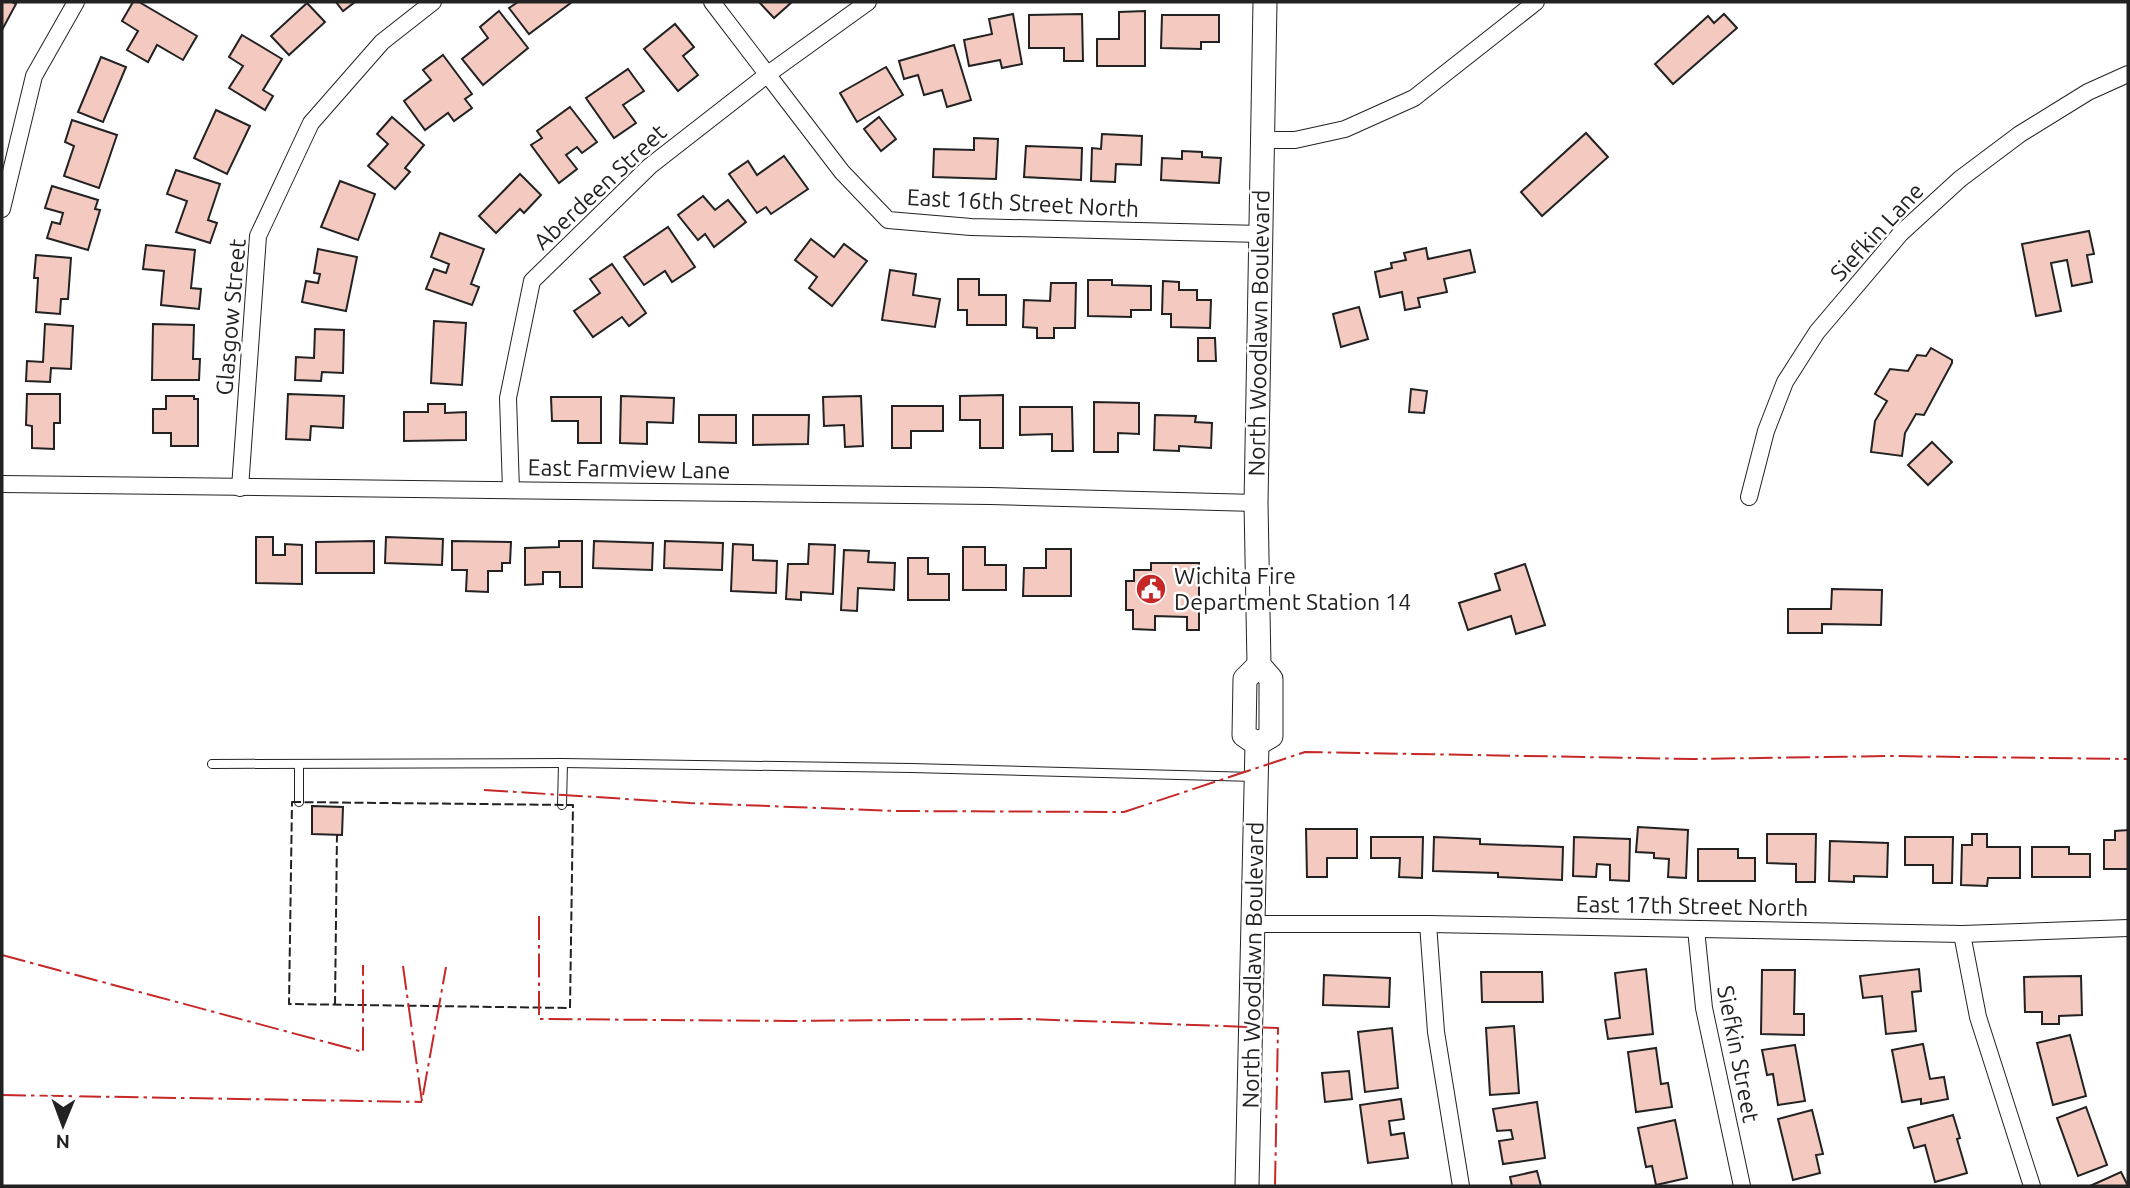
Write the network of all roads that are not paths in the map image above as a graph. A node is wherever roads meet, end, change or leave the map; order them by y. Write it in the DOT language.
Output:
graph roads {
  1 [pos="76,2"];
  2 [pos="433,2"];
  3 [pos="712,2"];
  4 [pos="868,2"];
  5 [pos="1265,2"];
  6 [pos="1536,2"];
  7 [pos="768,74"];
  8 [pos="2128,74"];
  9 [pos="1262,140"];
  10 [pos="2,209"];
  11 [pos="1261,234"];
  12 [pos="2,484"];
  13 [pos="240,488"];
  14 [pos="511,490"];
  15 [pos="1749,497"];
  16 [pos="1256,503"];
  17 [pos="563,763"];
  18 [pos="212,764"];
  19 [pos="299,764"];
  20 [pos="1257,777"];
  21 [pos="299,802"];
  22 [pos="562,805"];
  23 [pos="1254,924"];
  24 [pos="1428,924"];
  25 [pos="2128,928"];
  26 [pos="1696,929"];
  27 [pos="1962,934"];
  28 [pos="1247,1186"];
  29 [pos="1461,1186"];
  30 [pos="1742,1186"];
  31 [pos="2032,1186"];
  1 -- 10 [label="street"];
  2 -- 13 [label="street, Glasgow Street"];
  3 -- 7 [label="street, East 16th Street North"];
  4 -- 7 [label="street, Aberdeen Street"];
  5 -- 9 [label="main road, North Woodlawn Boulevard"];
  6 -- 9 [label="street"];
  7 -- 11 [label="street, East 16th Street North"];
  7 -- 14 [label="street, Aberdeen Street"];
  8 -- 15 [label="street, Siefkin Lane"];
  9 -- 11 [label="main road, North Woodlawn Boulevard"];
  11 -- 16 [label="main road, North Woodlawn Boulevard"];
  12 -- 13 [label="street, East Farmview Lane"];
  13 -- 14 [label="street, East Farmview Lane"];
  14 -- 16 [label="street, East Farmview Lane"];
  16 -- 20 [label="main road, North Woodlawn Boulevard"];
  17 -- 19 [label="lane"];
  17 -- 20 [label="lane"];
  17 -- 22 [label="lane"];
  18 -- 19 [label="lane"];
  19 -- 21 [label="lane"];
  20 -- 23 [label="main road, North Woodlawn Boulevard"];
  23 -- 24 [label="street, East 17th Street North"];
  23 -- 28 [label="main road, North Woodlawn Boulevard"];
  24 -- 26 [label="street, East 17th Street North"];
  24 -- 29 [label="street"];
  25 -- 27 [label="street, East 17th Street North"];
  26 -- 27 [label="street, East 17th Street North"];
  26 -- 30 [label="street, Siefkin Street"];
  27 -- 31 [label="street"];
}
